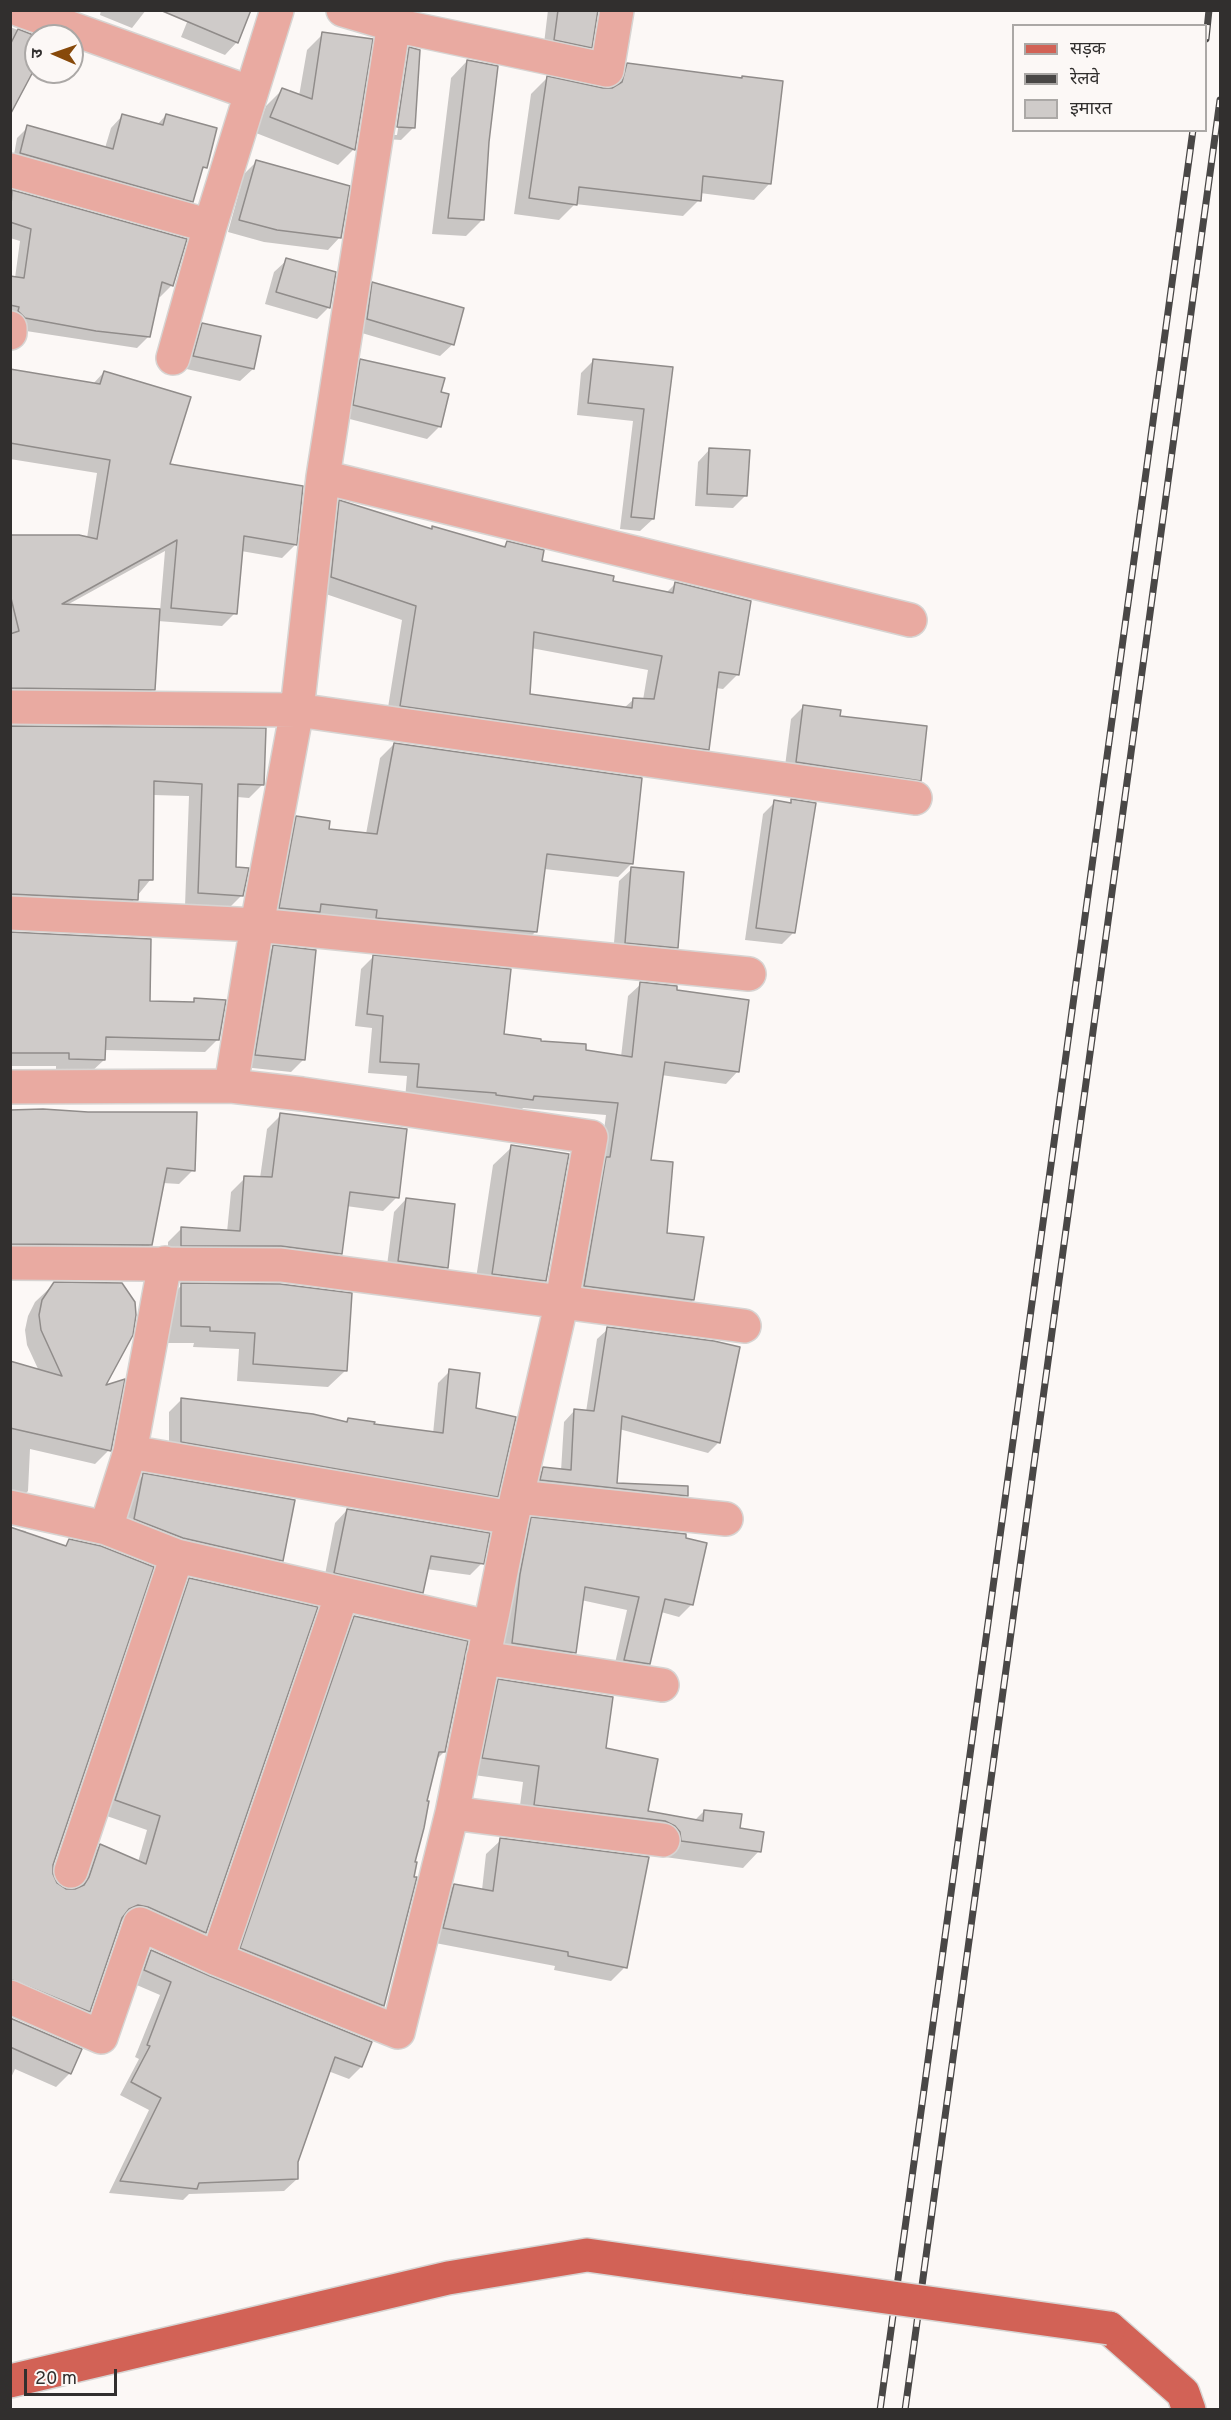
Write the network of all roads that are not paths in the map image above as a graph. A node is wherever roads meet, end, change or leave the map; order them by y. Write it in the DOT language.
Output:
graph roads {
  1 [pos="20,10"];
  2 [pos="277,10"];
  3 [pos="343,10"];
  4 [pos="617,10"];
  5 [pos="395,18"];
  6 [pos="251,93"];
  7 [pos="10,170"];
  8 [pos="210,226"];
  9 [pos="10,328"];
  10 [pos="10,333"];
  11 [pos="173,358"];
  12 [pos="323,477"];
  13 [pos="910,620"];
  14 [pos="10,707"];
  15 [pos="297,710"];
  16 [pos="915,798"];
  17 [pos="10,913"];
  18 [pos="257,925"];
  19 [pos="749,974"];
  20 [pos="231,1086"];
  21 [pos="10,1088"];
  22 [pos="10,1263"];
  23 [pos="165,1263"];
  24 [pos="562,1301"];
  25 [pos="744,1326"];
  26 [pos="130,1452"];
  27 [pos="10,1507"];
  28 [pos="515,1508"];
  29 [pos="726,1519"];
  30 [pos="106,1528"];
  31 [pos="177,1556"];
  32 [pos="342,1593"];
  33 [pos="486,1642"];
  34 [pos="662,1685"];
  35 [pos="452,1813"];
  36 [pos="663,1840"];
  37 [pos="71,1871"];
  38 [pos="217,1959"];
  39 [pos="10,1997"];
  40 [pos="10,2381"];
  41 [pos="1189,2409"];
  1 -- 6 [label="street"];
  2 -- 6 [label="street"];
  3 -- 5 [label="street"];
  4 -- 5 [label="street"];
  5 -- 12 [label="street"];
  6 -- 8 [label="street"];
  7 -- 8 [label="street"];
  8 -- 11 [label="street"];
  9 -- 10 [label="street"];
  12 -- 13 [label="street"];
  12 -- 15 [label="street"];
  14 -- 15 [label="street"];
  15 -- 16 [label="street"];
  15 -- 18 [label="street"];
  17 -- 18 [label="street"];
  18 -- 19 [label="street"];
  18 -- 20 [label="street"];
  20 -- 21 [label="street"];
  20 -- 24 [label="street"];
  22 -- 23 [label="street"];
  23 -- 24 [label="street"];
  23 -- 26 [label="street"];
  24 -- 25 [label="street"];
  24 -- 28 [label="street"];
  26 -- 28 [label="street"];
  26 -- 30 [label="street"];
  27 -- 30 [label="street"];
  28 -- 29 [label="street"];
  28 -- 33 [label="street"];
  30 -- 31 [label="street"];
  31 -- 32 [label="street"];
  31 -- 37 [label="street"];
  32 -- 33 [label="street"];
  32 -- 38 [label="street"];
  33 -- 34 [label="street"];
  33 -- 35 [label="street"];
  35 -- 36 [label="street"];
  35 -- 38 [label="street"];
  38 -- 39 [label="street"];
  40 -- 41 [label="main road, bridge"];
}
